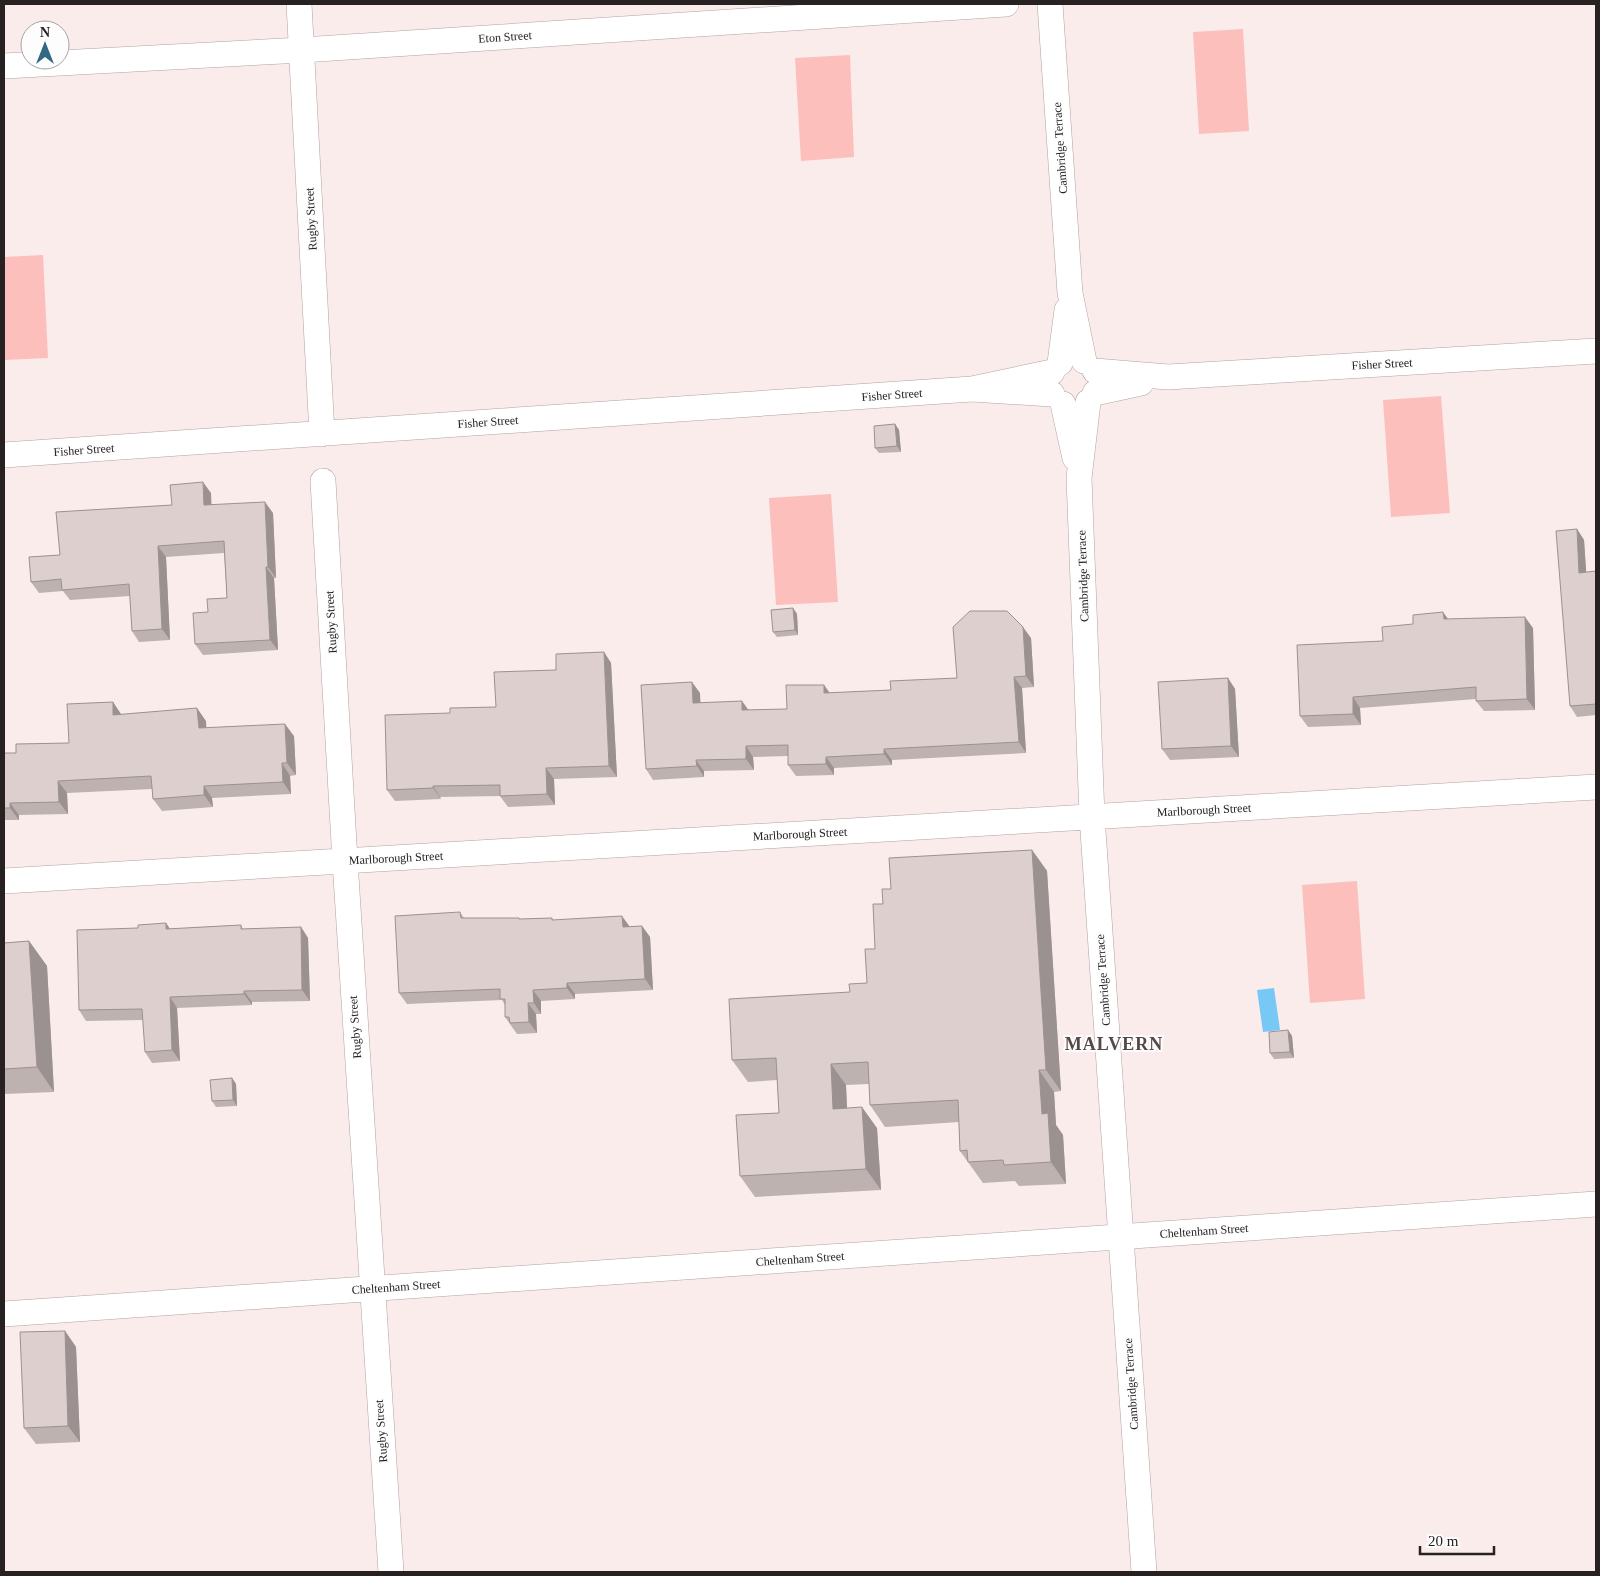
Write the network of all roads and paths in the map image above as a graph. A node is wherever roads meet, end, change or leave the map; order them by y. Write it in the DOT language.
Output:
graph roads {
  1 [pos="298,4"];
  2 [pos="1006,4"];
  3 [pos="1050,4"];
  4 [pos="302,50"];
  5 [pos="4,66"];
  6 [pos="1596,351"];
  7 [pos="1074,383"];
  8 [pos="322,434"];
  9 [pos="4,455"];
  10 [pos="323,481"];
  11 [pos="1596,786"];
  12 [pos="1092,816"];
  13 [pos="345,861"];
  14 [pos="4,881"];
  15 [pos="1596,1204"];
  16 [pos="1121,1237"];
  17 [pos="372,1288"];
  18 [pos="4,1314"];
  19 [pos="390,1572"];
  20 [pos="1144,1572"];
  1 -- 4 [label="street, Rugby Street"];
  2 -- 4 [label="street, Eton Street"];
  3 -- 7 [label="street, Cambridge Terrace"];
  4 -- 5 [label="street, Eton Street"];
  4 -- 8 [label="street, Rugby Street"];
  6 -- 7 [label="street, Fisher Street"];
  7 -- 8 [label="street, Fisher Street"];
  7 -- 12 [label="street, Cambridge Terrace"];
  8 -- 9 [label="street, Fisher Street"];
  10 -- 13 [label="street, Rugby Street"];
  11 -- 12 [label="street, Marlborough Street"];
  12 -- 13 [label="street, Marlborough Street"];
  12 -- 16 [label="street, Cambridge Terrace"];
  13 -- 14 [label="street, Marlborough Street"];
  13 -- 17 [label="street, Rugby Street"];
  15 -- 16 [label="street, Cheltenham Street"];
  16 -- 17 [label="street, Cheltenham Street"];
  16 -- 20 [label="street, Cambridge Terrace"];
  17 -- 18 [label="street, Cheltenham Street"];
  17 -- 19 [label="street, Rugby Street"];
}
